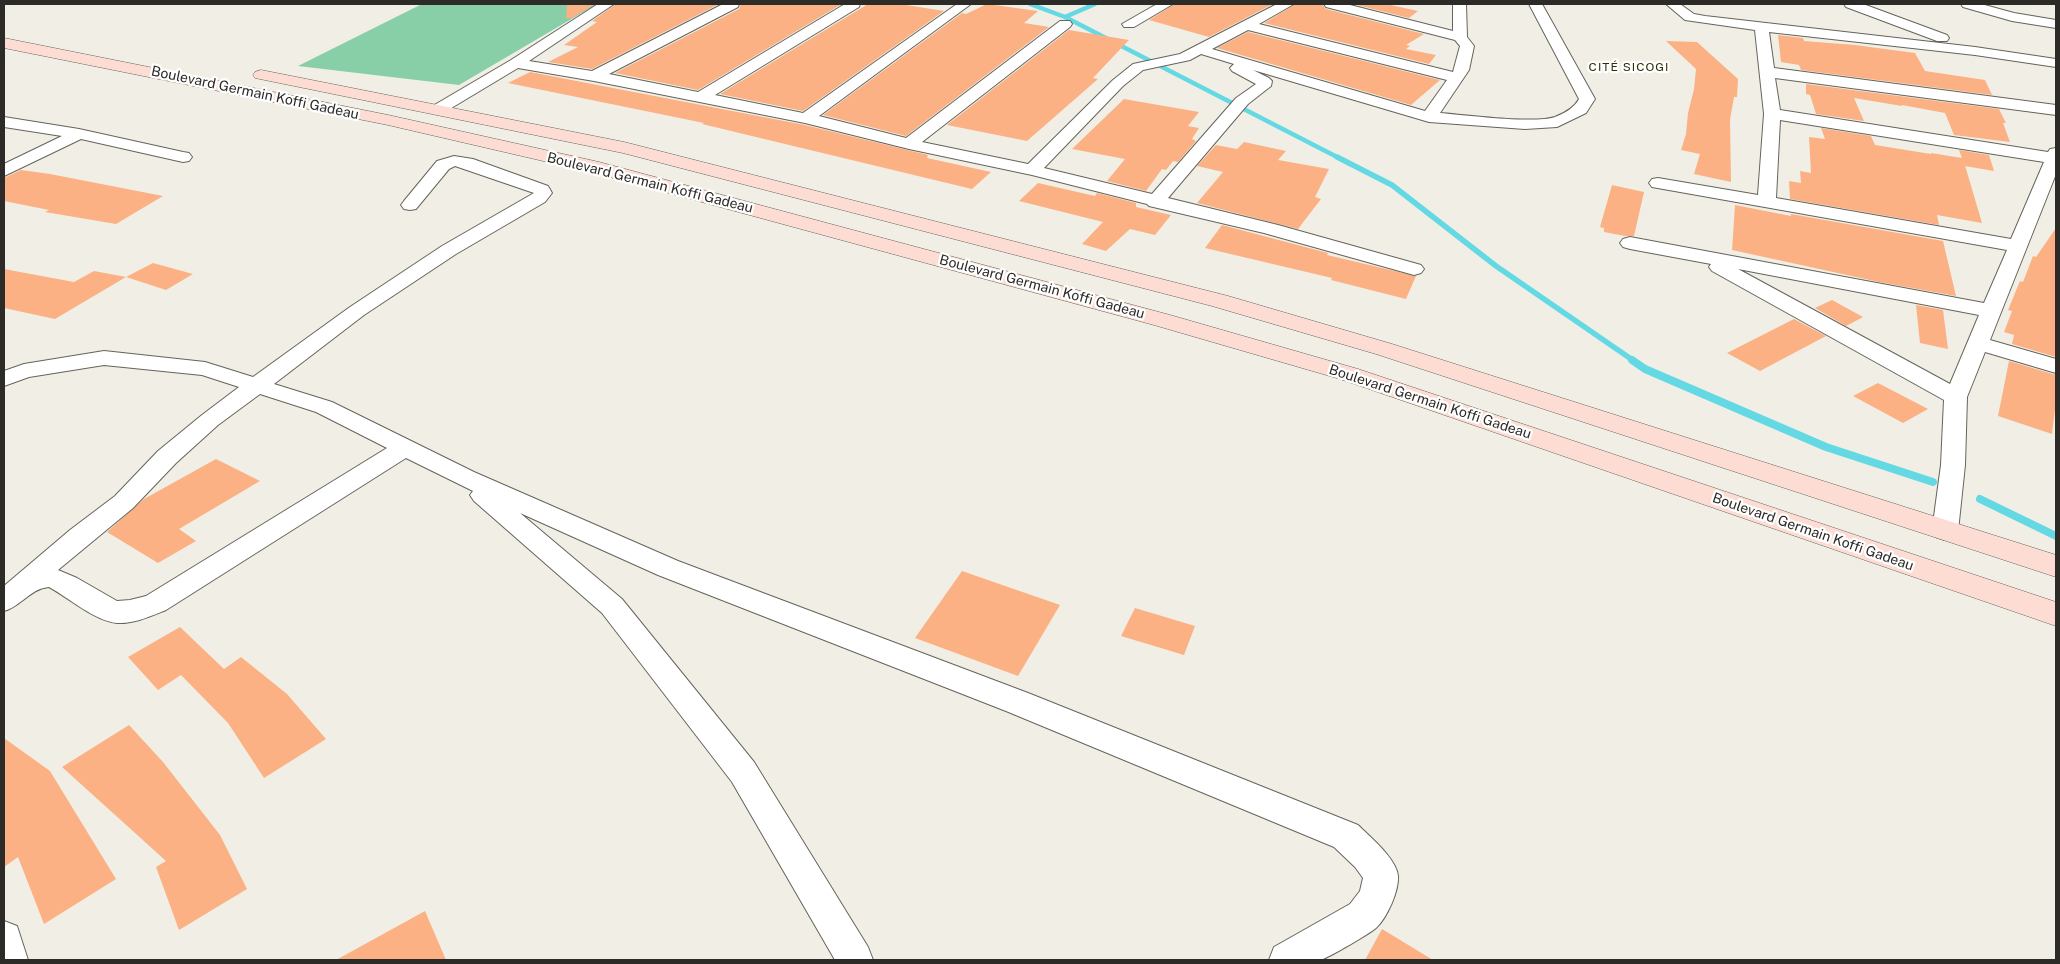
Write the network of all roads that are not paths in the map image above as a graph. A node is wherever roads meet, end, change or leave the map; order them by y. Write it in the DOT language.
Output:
graph roads {
  1 [pos="607,4"];
  2 [pos="733,4"];
  3 [pos="854,4"];
  4 [pos="965,4"];
  5 [pos="1166,4"];
  6 [pos="1287,4"];
  7 [pos="1331,4"];
  8 [pos="1460,4"];
  9 [pos="1536,4"];
  10 [pos="1672,4"];
  11 [pos="1851,4"];
  12 [pos="1968,4"];
  13 [pos="1065,24"];
  14 [pos="1129,24"];
  15 [pos="2056,24"];
  16 [pos="1246,25"];
  17 [pos="1762,27"];
  18 [pos="4,29"];
  19 [pos="1460,37"];
  20 [pos="4,43"];
  21 [pos="1975,51"];
  22 [pos="1193,53"];
  23 [pos="516,63"];
  24 [pos="2056,63"];
  25 [pos="1767,72"];
  26 [pos="594,76"];
  27 [pos="1456,78"];
  28 [pos="701,96"];
  29 [pos="437,110"];
  30 [pos="2056,110"];
  31 [pos="1772,114"];
  32 [pos="1429,117"];
  33 [pos="806,118"];
  34 [pos="4,122"];
  35 [pos="79,134"];
  36 [pos="909,144"];
  37 [pos="2055,155"];
  38 [pos="183,157"];
  39 [pos="1032,170"];
  40 [pos="4,171"];
  41 [pos="1658,183"];
  42 [pos="1155,202"];
  43 [pos="1767,202"];
  44 [pos="410,205"];
  45 [pos="1630,243"];
  46 [pos="2019,246"];
  47 [pos="1700,256"];
  48 [pos="1414,269"];
  49 [pos="1991,311"];
  50 [pos="1978,343"];
  51 [pos="2056,366"];
  52 [pos="4,379"];
  53 [pos="258,386"];
  54 [pos="1956,397"];
  55 [pos="405,448"];
  56 [pos="465,478"];
  57 [pos="1945,531"];
  58 [pos="2056,566"];
  59 [pos="12,594"];
  60 [pos="2056,614"];
  61 [pos="4,938"];
  62 [pos="10,960"];
  63 [pos="856,960"];
  64 [pos="1287,960"];
  1 -- 23 [label="street"];
  2 -- 26 [label="street"];
  3 -- 28 [label="street"];
  4 -- 33 [label="street"];
  5 -- 14 [label="street"];
  6 -- 16 [label="street"];
  7 -- 19 [label="street"];
  8 -- 19 [label="street"];
  9 -- 32 [label="street"];
  10 -- 17 [label="street"];
  11 -- 21 [label="street"];
  12 -- 15 [label="street"];
  13 -- 36 [label="street"];
  16 -- 22 [label="street"];
  16 -- 27 [label="street"];
  17 -- 21 [label="street"];
  17 -- 25 [label="street"];
  18 -- 29 [label="main road, Boulevard Germain Koffi Gadeau"];
  19 -- 27 [label="street"];
  20 -- 60 [label="main road, Boulevard Germain Koffi Gadeau"];
  21 -- 24 [label="street"];
  22 -- 32 [label="street"];
  22 -- 39 [label="street"];
  22 -- 42 [label="street"];
  23 -- 26 [label="street"];
  23 -- 29 [label="street"];
  25 -- 30 [label="street"];
  25 -- 31 [label="street"];
  26 -- 28 [label="street"];
  27 -- 32 [label="street"];
  28 -- 33 [label="street"];
  29 -- 57 [label="main road, Boulevard Germain Koffi Gadeau"];
  31 -- 37 [label="street"];
  31 -- 43 [label="street"];
  33 -- 36 [label="street"];
  34 -- 35 [label="street"];
  35 -- 38 [label="street"];
  35 -- 40 [label="street"];
  36 -- 39 [label="street"];
  37 -- 46 [label="street"];
  39 -- 42 [label="street"];
  41 -- 43 [label="street"];
  42 -- 48 [label="street"];
  43 -- 46 [label="street"];
  44 -- 53 [label="street"];
  45 -- 47 [label="street"];
  46 -- 49 [label="street"];
  47 -- 49 [label="street"];
  47 -- 54 [label="street"];
  49 -- 50 [label="street"];
  50 -- 51 [label="street"];
  50 -- 54 [label="street"];
  52 -- 53 [label="street"];
  53 -- 55 [label="street"];
  53 -- 59 [label="street"];
  54 -- 57 [label="street"];
  55 -- 56 [label="street"];
  55 -- 59 [label="street"];
  56 -- 63 [label="street"];
  56 -- 64 [label="street"];
  57 -- 58 [label="main road, Boulevard Germain Koffi Gadeau"];
  61 -- 62 [label="street"];
}
